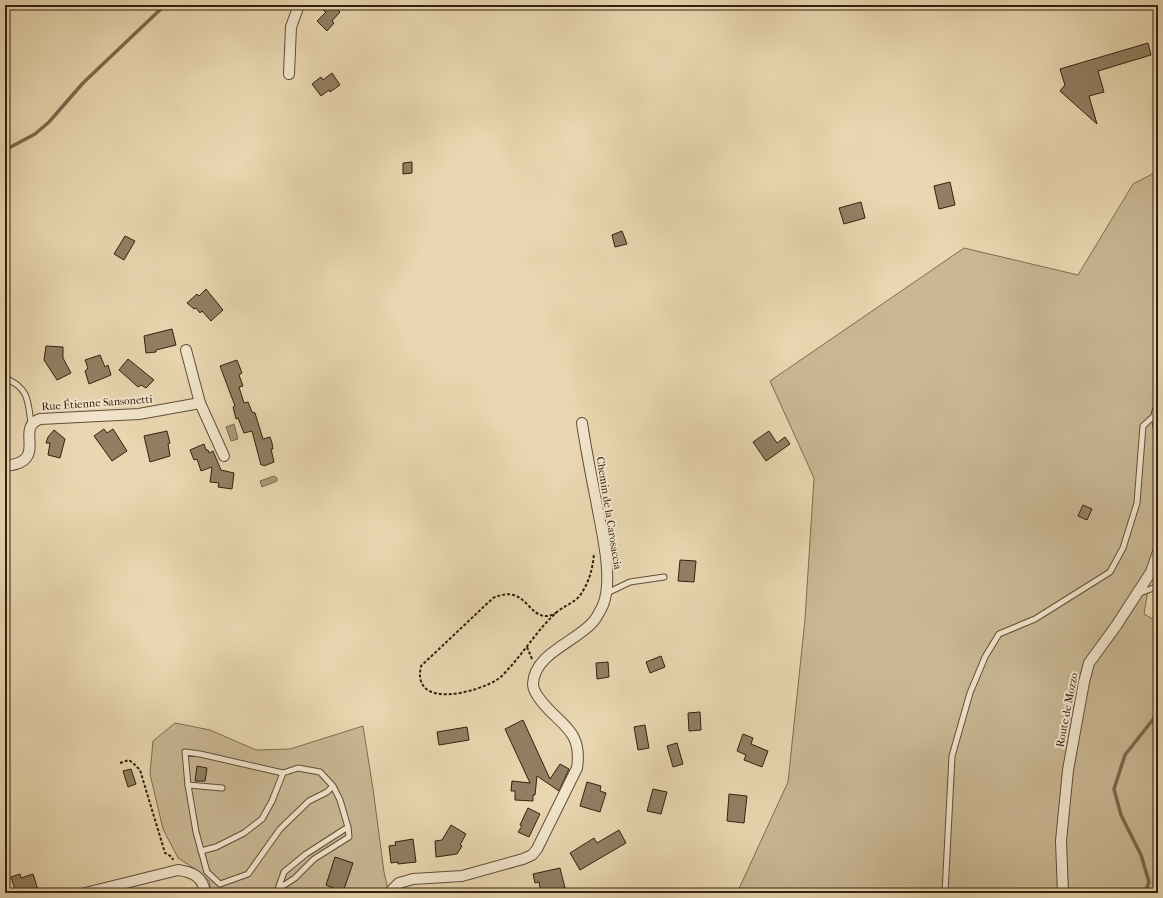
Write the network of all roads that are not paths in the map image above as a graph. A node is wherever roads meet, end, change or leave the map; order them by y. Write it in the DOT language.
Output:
graph roads {
  1 [pos="299,5"];
  2 [pos="289,74"];
  3 [pos="186,350"];
  4 [pos="5,378"];
  5 [pos="200,403"];
  6 [pos="1157,412"];
  7 [pos="582,423"];
  8 [pos="31,425"];
  9 [pos="1158,425"];
  10 [pos="224,456"];
  11 [pos="5,466"];
  12 [pos="1158,552"];
  13 [pos="664,577"];
  14 [pos="1158,584"];
  15 [pos="607,593"];
  16 [pos="1137,594"];
  17 [pos="283,773"];
  18 [pos="188,785"];
  19 [pos="333,786"];
  20 [pos="222,788"];
  21 [pos="348,826"];
  22 [pos="201,851"];
  23 [pos="277,891"];
  24 [pos="85,893"];
  25 [pos="205,893"];
  26 [pos="390,893"];
  27 [pos="945,893"];
  28 [pos="1063,893"];
  1 -- 2 [label="street"];
  3 -- 5 [label="street"];
  4 -- 8 [label="lane"];
  5 -- 8 [label="street, Rue Étienne Sansonetti"];
  5 -- 10 [label="street"];
  6 -- 9 [label="street"];
  6 -- 27 [label="lane"];
  7 -- 15 [label="street, Chemin de la Carosaccia"];
  8 -- 11 [label="street, Rue Étienne Sansonetti"];
  12 -- 16 [label="street, Route de Mozzo"];
  13 -- 15 [label="lane"];
  14 -- 16 [label="lane"];
  15 -- 26 [label="street, Chemin de la Carosaccia"];
  16 -- 28 [label="street, Route de Mozzo"];
  17 -- 18 [label="lane"];
  17 -- 19 [label="lane"];
  17 -- 22 [label="lane"];
  18 -- 20 [label="lane"];
  18 -- 22 [label="lane"];
  19 -- 21 [label="lane"];
  19 -- 22 [label="lane"];
  21 -- 23 [label="lane"];
  21 -- 23 [label="lane"];
  24 -- 25 [label="street"];
}
